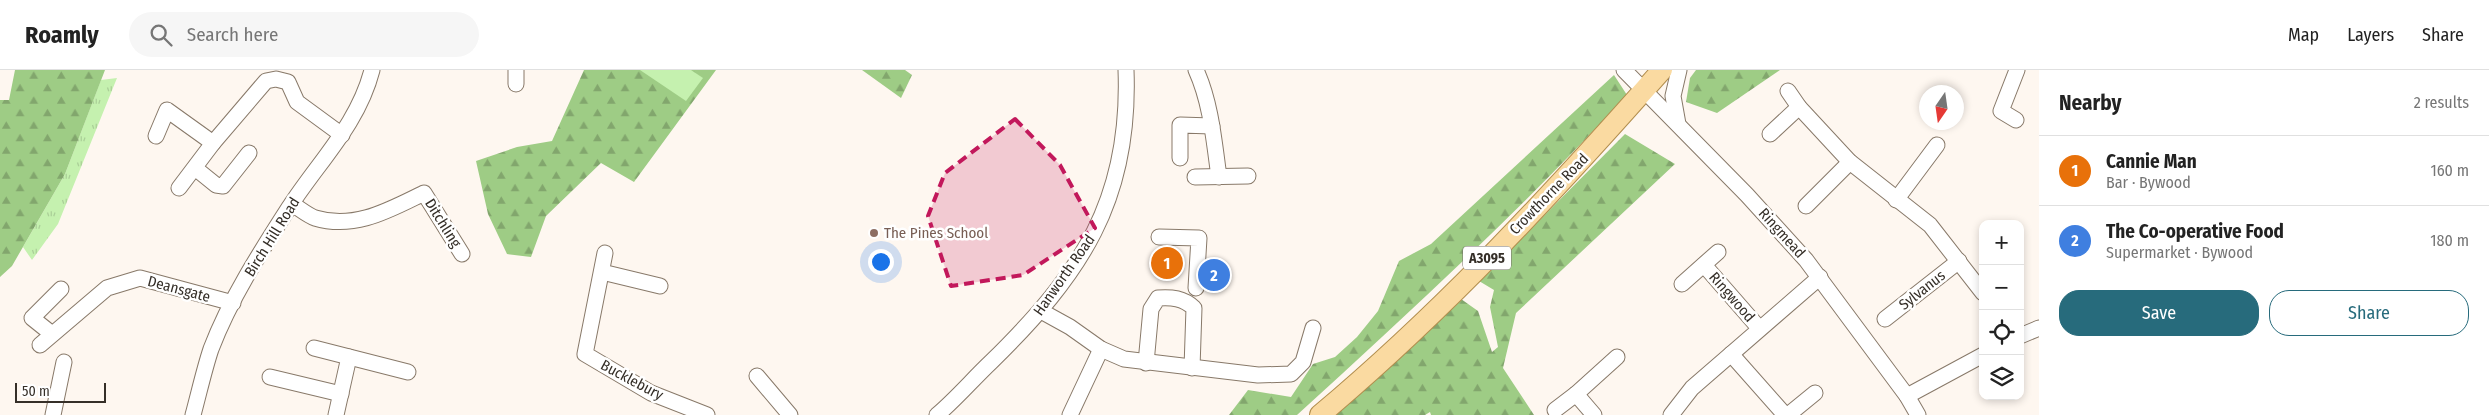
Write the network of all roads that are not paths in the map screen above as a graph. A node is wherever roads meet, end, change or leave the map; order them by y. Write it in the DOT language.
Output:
graph roads {
  1 [pos="372,70"];
  2 [pos="1126,70"];
  3 [pos="1196,70"];
  4 [pos="1624,70"];
  5 [pos="1662,70"];
  6 [pos="1679,70"];
  7 [pos="2017,70"];
  8 [pos="288,76"];
  9 [pos="1644,90"];
  10 [pos="1788,91"];
  11 [pos="1799,107"];
  12 [pos="2016,120"];
  13 [pos="1678,124"];
  14 [pos="1212,126"];
  15 [pos="1770,134"];
  16 [pos="156,136"];
  17 [pos="342,136"];
  18 [pos="213,143"];
  19 [pos="1937,145"];
  20 [pos="248,152"];
  21 [pos="1180,158"];
  22 [pos="1850,162"];
  23 [pos="195,168"];
  24 [pos="1248,176"];
  25 [pos="1195,177"];
  26 [pos="1219,177"];
  27 [pos="179,188"];
  28 [pos="1896,200"];
  29 [pos="292,204"];
  30 [pos="1806,206"];
  31 [pos="1159,237"];
  32 [pos="605,252"];
  33 [pos="1718,252"];
  34 [pos="462,254"];
  35 [pos="1959,261"];
  36 [pos="1704,265"];
  37 [pos="602,272"];
  38 [pos="1978,274"];
  39 [pos="1820,277"];
  40 [pos="1682,284"];
  41 [pos="660,286"];
  42 [pos="1196,288"];
  43 [pos="61,289"];
  44 [pos="233,303"];
  45 [pos="1041,311"];
  46 [pos="1885,319"];
  47 [pos="1312,328"];
  48 [pos="1759,328"];
  49 [pos="2039,328"];
  50 [pos="52,334"];
  51 [pos="2024,334"];
  52 [pos="40,345"];
  53 [pos="314,348"];
  54 [pos="1101,349"];
  55 [pos="1731,354"];
  56 [pos="349,357"];
  57 [pos="1617,357"];
  58 [pos="1979,357"];
  59 [pos="64,362"];
  60 [pos="1146,363"];
  61 [pos="1192,368"];
  62 [pos="408,372"];
  63 [pos="756,376"];
  64 [pos="270,377"];
  65 [pos="1816,393"];
  66 [pos="341,394"];
  67 [pos="1576,394"];
  68 [pos="1907,396"];
  69 [pos="1555,410"];
  70 [pos="53,415"];
  71 [pos="193,415"];
  72 [pos="336,415"];
  73 [pos="707,415"];
  74 [pos="790,415"];
  75 [pos="937,415"];
  76 [pos="1070,415"];
  77 [pos="1320,415"];
  78 [pos="1594,415"];
  79 [pos="1671,415"];
  80 [pos="1784,415"];
  81 [pos="1788,415"];
  82 [pos="1918,415"];
  1 -- 17 [label="street, Birch Hill Road"];
  2 -- 45 [label="street, Hanworth Road"];
  3 -- 14 [label="street"];
  4 -- 9 [label="street, Ringmead"];
  5 -- 9 [label="main road, Crowthorne Road / A3095"];
  6 -- 13 [label="street"];
  7 -- 12 [label="street"];
  8 -- 17 [label="street"];
  8 -- 18 [label="street"];
  9 -- 13 [label="street, Ringmead"];
  9 -- 77 [label="main road, Crowthorne Road / A3095"];
  10 -- 11 [label="street, Sylvanus"];
  11 -- 15 [label="street"];
  11 -- 22 [label="street, Sylvanus"];
  13 -- 39 [label="street, Ringmead"];
  14 -- 21 [label="street"];
  14 -- 26 [label="street"];
  16 -- 18 [label="street"];
  17 -- 29 [label="street, Birch Hill Road"];
  18 -- 23 [label="street"];
  19 -- 28 [label="street"];
  20 -- 23 [label="street"];
  22 -- 28 [label="street, Sylvanus"];
  22 -- 30 [label="street"];
  23 -- 27 [label="street"];
  24 -- 26 [label="street"];
  25 -- 26 [label="street"];
  28 -- 35 [label="street, Sylvanus"];
  29 -- 34 [label="street, Ditchling"];
  29 -- 44 [label="street, Birch Hill Road"];
  31 -- 42 [label="street"];
  32 -- 37 [label="street, Bucklebury"];
  33 -- 36 [label="street, Ringwood"];
  35 -- 38 [label="street, Sylvanus"];
  35 -- 46 [label="street, Sylvanus"];
  36 -- 40 [label="street, Ringwood"];
  36 -- 48 [label="street, Ringwood"];
  37 -- 41 [label="street"];
  37 -- 73 [label="street, Bucklebury"];
  39 -- 48 [label="street, Ringwood"];
  39 -- 68 [label="street, Ringmead"];
  43 -- 50 [label="street"];
  44 -- 50 [label="street, Deansgate"];
  44 -- 71 [label="street, Birch Hill Road"];
  45 -- 54 [label="street"];
  45 -- 75 [label="street, Hanworth Road"];
  47 -- 61 [label="street"];
  48 -- 55 [label="street, Ringwood"];
  49 -- 51 [label="street"];
  50 -- 52 [label="street, Deansgate"];
  53 -- 56 [label="street"];
  54 -- 60 [label="street"];
  54 -- 76 [label="street"];
  55 -- 79 [label="street, Ringwood"];
  55 -- 80 [label="street"];
  56 -- 62 [label="street"];
  56 -- 66 [label="street"];
  57 -- 67 [label="street"];
  58 -- 68 [label="street"];
  59 -- 70 [label="street"];
  60 -- 61 [label="street"];
  60 -- 61 [label="street"];
  63 -- 74 [label="street"];
  64 -- 66 [label="street"];
  65 -- 81 [label="street"];
  66 -- 72 [label="street"];
  67 -- 69 [label="street"];
  67 -- 78 [label="street"];
  68 -- 82 [label="street, Ringmead"];
}
